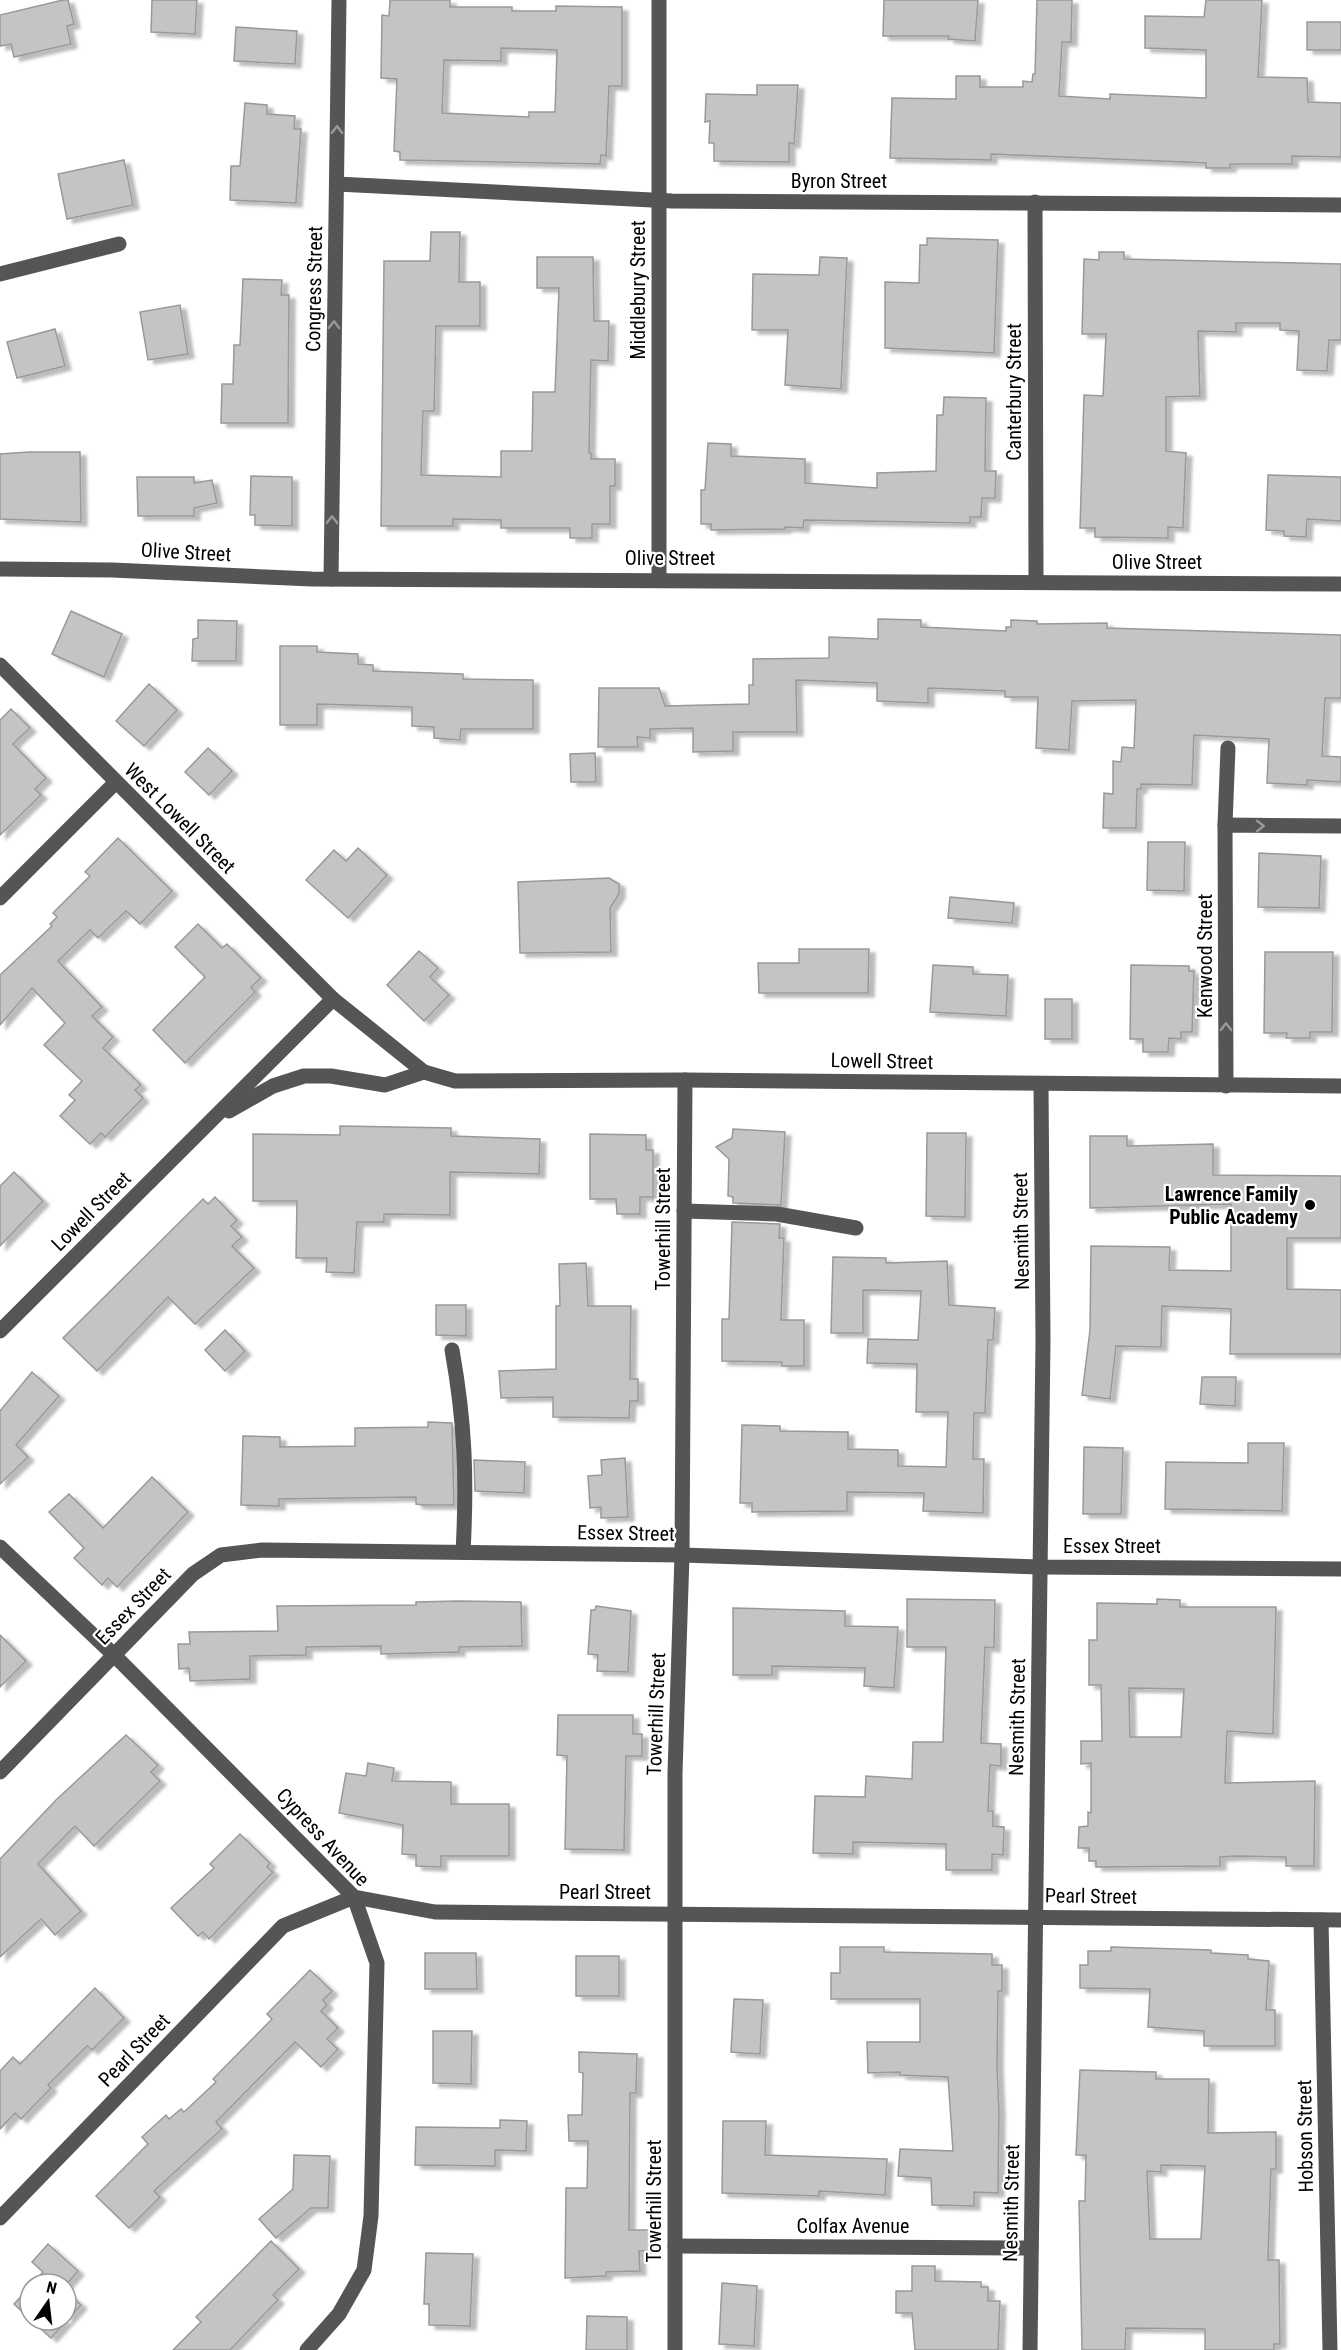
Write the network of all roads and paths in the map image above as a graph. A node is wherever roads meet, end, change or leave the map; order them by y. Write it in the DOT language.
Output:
graph roads {
  1 [pos="339,0"];
  2 [pos="659,0"];
  3 [pos="337,184"];
  4 [pos="659,201"];
  5 [pos="1035,202"];
  6 [pos="1341,205"];
  7 [pos="119,244"];
  8 [pos="0,274"];
  9 [pos="0,569"];
  10 [pos="331,579"];
  11 [pos="659,579"];
  12 [pos="1036,582"];
  13 [pos="1341,584"];
  14 [pos="0,665"];
  15 [pos="1228,748"];
  16 [pos="114,783"];
  17 [pos="1225,825"];
  18 [pos="1341,826"];
  19 [pos="0,898"];
  20 [pos="333,999"];
  21 [pos="424,1072"];
  22 [pos="685,1080"];
  23 [pos="1041,1084"];
  24 [pos="1226,1086"];
  25 [pos="1341,1086"];
  26 [pos="211,1121"];
  27 [pos="684,1211"];
  28 [pos="856,1228"];
  29 [pos="0,1331"];
  30 [pos="452,1350"];
  31 [pos="0,1547"];
  32 [pos="463,1552"];
  33 [pos="682,1555"];
  34 [pos="1040,1567"];
  35 [pos="1341,1569"];
  36 [pos="114,1655"];
  37 [pos="0,1772"];
  38 [pos="354,1897"];
  39 [pos="675,1913"];
  40 [pos="1036,1917"];
  41 [pos="1320,1920"];
  42 [pos="1341,1920"];
  43 [pos="0,2218"];
  44 [pos="675,2246"];
  45 [pos="1031,2248"];
  46 [pos="307,2350"];
  47 [pos="675,2350"];
  48 [pos="1030,2350"];
  49 [pos="1330,2350"];
  3 -- 1 [label="street, Congress Street, one-way"];
  2 -- 4 [label="street, Middlebury Street"];
  3 -- 4 [label="street, Byron Street"];
  10 -- 3 [label="street, Congress Street, one-way"];
  4 -- 5 [label="street, Byron Street"];
  4 -- 11 [label="street, Middlebury Street"];
  5 -- 6 [label="street, Byron Street"];
  5 -- 12 [label="street, Canterbury Street"];
  7 -- 8 [label="street"];
  9 -- 10 [label="street, Olive Street"];
  10 -- 11 [label="street, Olive Street"];
  11 -- 12 [label="street, Olive Street"];
  12 -- 13 [label="street, Olive Street"];
  14 -- 16 [label="street, West Lowell Street"];
  15 -- 17 [label="street, Kenwood Street"];
  16 -- 19 [label="street"];
  16 -- 20 [label="street, West Lowell Street"];
  17 -- 18 [label="street, one-way"];
  24 -- 17 [label="street, Kenwood Street, one-way"];
  20 -- 21 [label="street, Lowell Street"];
  20 -- 26 [label="street, Lowell Street"];
  21 -- 22 [label="street, Lowell Street"];
  21 -- 26 [label="street, Lowell Street"];
  22 -- 23 [label="street, Lowell Street"];
  22 -- 27 [label="street, Towerhill Street"];
  23 -- 24 [label="street, Lowell Street"];
  23 -- 34 [label="street, Nesmith Street"];
  24 -- 25 [label="street, Lowell Street"];
  26 -- 29 [label="street, Lowell Street"];
  27 -- 28 [label="street"];
  27 -- 33 [label="street, Towerhill Street"];
  30 -- 32 [label="street"];
  31 -- 36 [label="street, Cypress Avenue"];
  32 -- 33 [label="street, Essex Street"];
  32 -- 36 [label="street, Essex Street"];
  33 -- 34 [label="street, Essex Street"];
  33 -- 39 [label="street, Towerhill Street"];
  34 -- 35 [label="street, Essex Street"];
  34 -- 40 [label="street, Nesmith Street"];
  36 -- 37 [label="street, Essex Street"];
  36 -- 38 [label="street, Cypress Avenue"];
  38 -- 39 [label="street, Pearl Street"];
  38 -- 43 [label="street, Pearl Street"];
  38 -- 46 [label="street, Cypress Avenue"];
  39 -- 40 [label="street, Pearl Street"];
  39 -- 44 [label="street, Towerhill Street"];
  40 -- 41 [label="street, Pearl Street"];
  40 -- 45 [label="street, Nesmith Street"];
  41 -- 42 [label="street, Pearl Street"];
  41 -- 49 [label="street, Hobson Street"];
  44 -- 45 [label="street, Colfax Avenue"];
  44 -- 47 [label="street, Towerhill Street"];
  45 -- 48 [label="street, Nesmith Street"];
}
